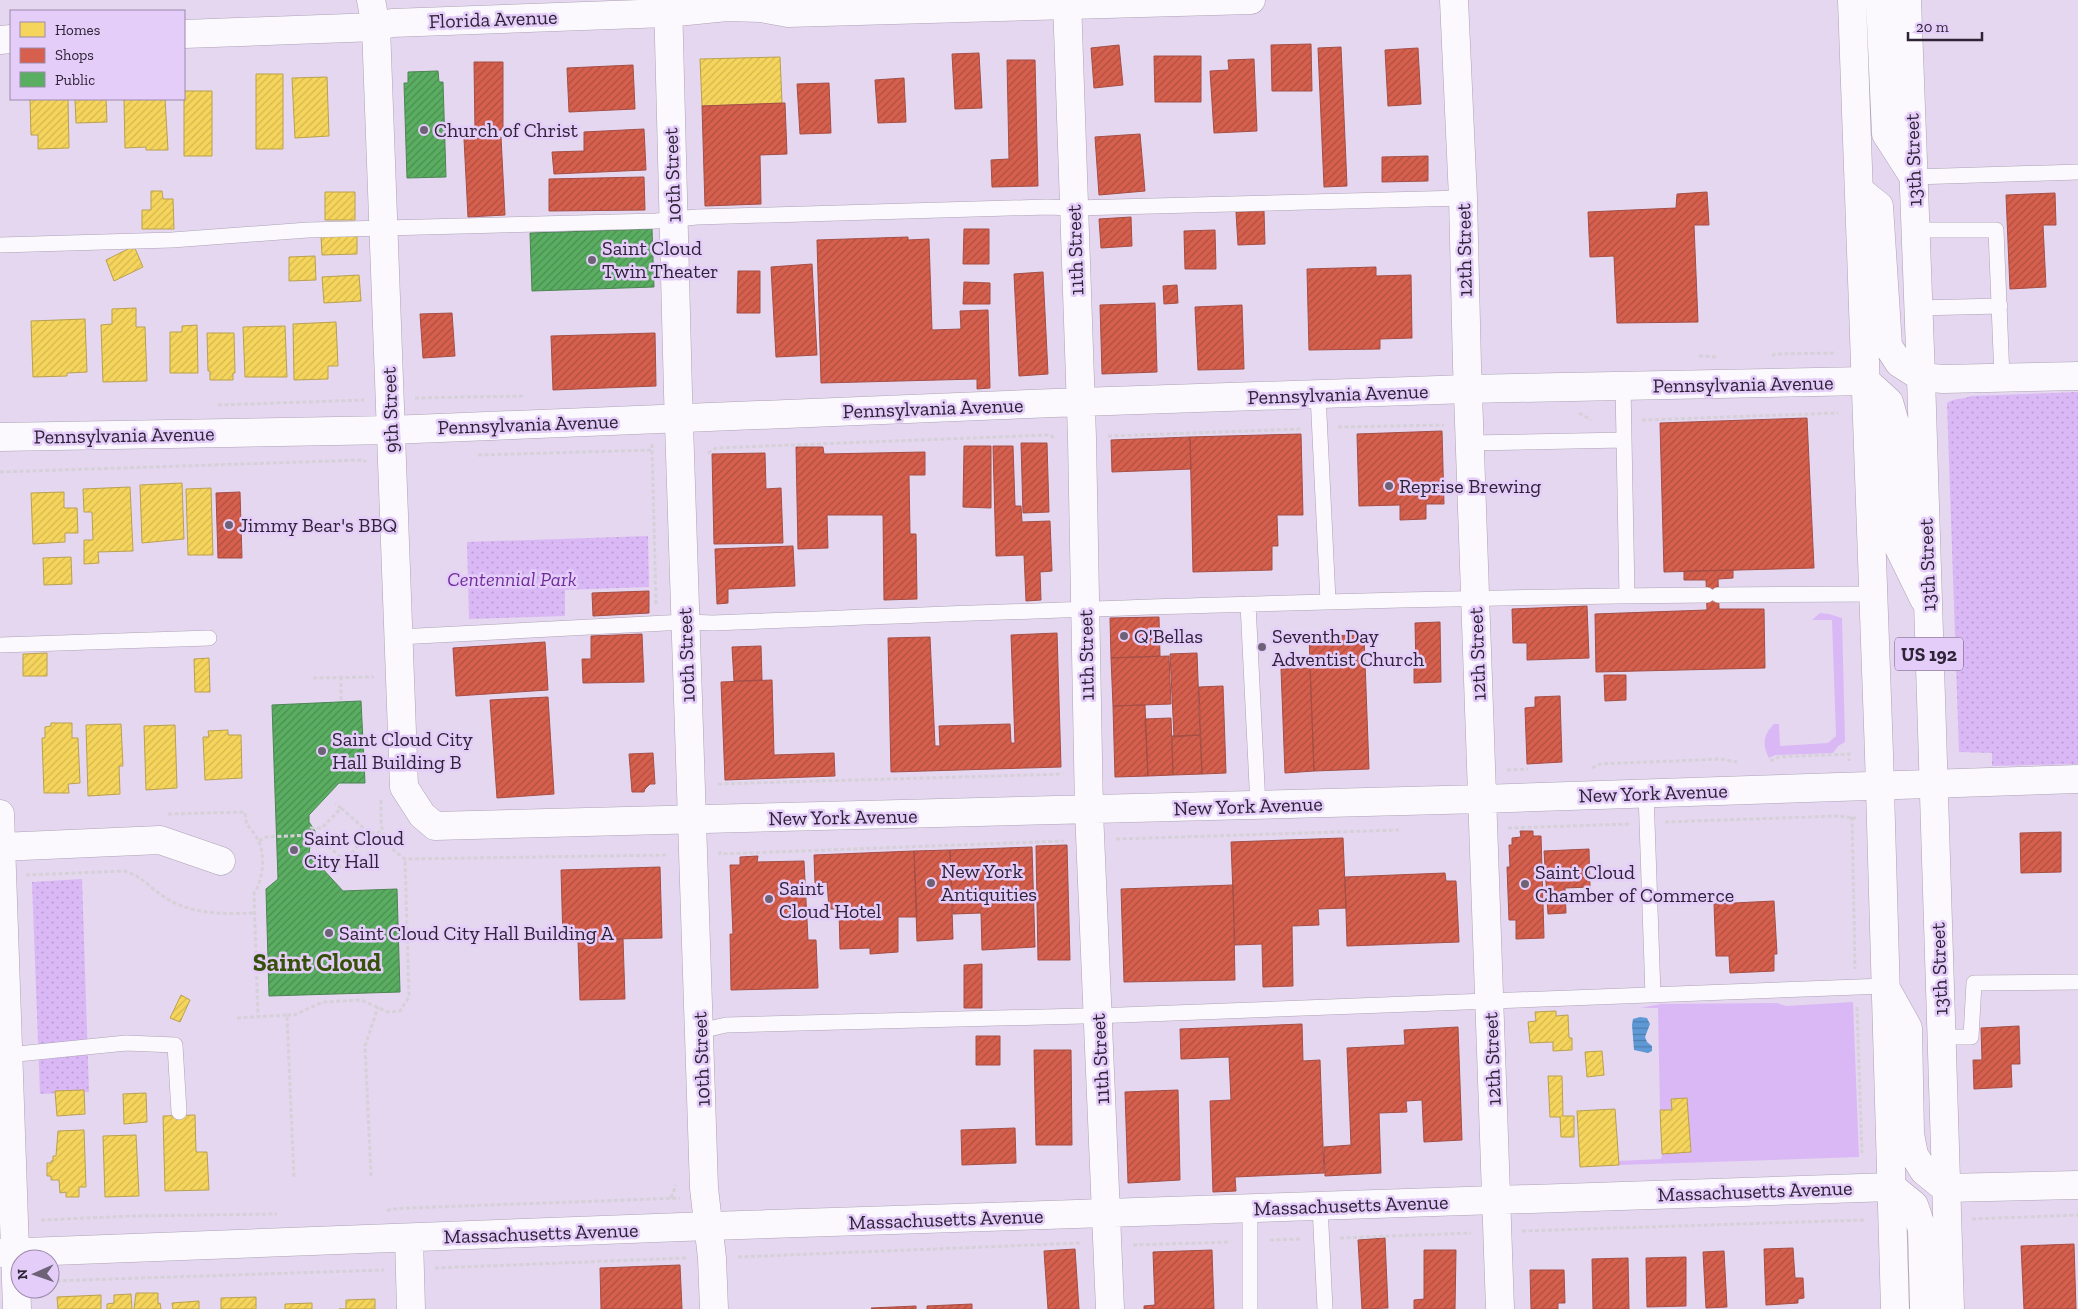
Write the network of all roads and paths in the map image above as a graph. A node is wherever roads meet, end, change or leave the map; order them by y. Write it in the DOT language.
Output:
graph roads {
  1 [pos="371,0"];
  2 [pos="1251,0"];
  3 [pos="1454,0"];
  4 [pos="1852,0"];
  5 [pos="1880,0"];
  6 [pos="1907,0"];
  7 [pos="1067,3"];
  8 [pos="667,6"];
  9 [pos="376,27"];
  10 [pos="185,34"];
  11 [pos="2078,172"];
  12 [pos="1913,177"];
  13 [pos="1859,190"];
  14 [pos="1463,198"];
  15 [pos="1074,208"];
  16 [pos="673,219"];
  17 [pos="383,228"];
  18 [pos="1915,230"];
  19 [pos="0,245"];
  20 [pos="2000,306"];
  21 [pos="1918,308"];
  22 [pos="2078,376"];
  23 [pos="1921,377"];
  24 [pos="2002,378"];
  25 [pos="1866,381"];
  26 [pos="1623,386"];
  27 [pos="1468,389"];
  28 [pos="1318,394"];
  29 [pos="526,396"];
  30 [pos="389,399"];
  31 [pos="1080,402"];
  32 [pos="210,405"];
  33 [pos="1576,412"];
  34 [pos="1838,413"];
  35 [pos="679,418"];
  36 [pos="1624,420"];
  37 [pos="1319,428"];
  38 [pos="390,430"];
  39 [pos="0,437"];
  40 [pos="1459,437"];
  41 [pos="1082,438"];
  42 [pos="1055,439"];
  43 [pos="1624,440"];
  44 [pos="372,468"];
  45 [pos="0,472"];
  46 [pos="1873,594"];
  47 [pos="1627,596"];
  48 [pos="1475,598"];
  49 [pos="1328,601"];
  50 [pos="1248,604"];
  51 [pos="1928,607"];
  52 [pos="1085,609"];
  53 [pos="685,622"];
  54 [pos="398,637"];
  55 [pos="209,638"];
  56 [pos="0,644"];
  57 [pos="379,677"];
  58 [pos="313,678"];
  59 [pos="341,678"];
  60 [pos="341,700"];
  61 [pos="1744,762"];
  62 [pos="1765,762"];
  63 [pos="1532,769"];
  64 [pos="1494,770"];
  65 [pos="1585,770"];
  66 [pos="2078,778"];
  67 [pos="1933,782"];
  68 [pos="1879,785"];
  69 [pos="1851,786"];
  70 [pos="1646,793"];
  71 [pos="1509,798"];
  72 [pos="381,799"];
  73 [pos="1482,799"];
  74 [pos="335,804"];
  75 [pos="1258,806"];
  76 [pos="341,808"];
  77 [pos="1089,810"];
  78 [pos="0,814"];
  79 [pos="422,815"];
  80 [pos="692,820"];
  81 [pos="246,824"];
  82 [pos="1510,828"];
  83 [pos="382,832"];
  84 [pos="369,833"];
  85 [pos="310,835"];
  86 [pos="259,841"];
  87 [pos="1068,842"];
  88 [pos="0,847"];
  89 [pos="693,854"];
  90 [pos="720,854"];
  91 [pos="405,859"];
  92 [pos="221,861"];
  93 [pos="345,861"];
  94 [pos="721,863"];
  95 [pos="339,868"];
  96 [pos="2,876"];
  97 [pos="254,913"];
  98 [pos="2078,982"];
  99 [pos="1885,986"];
  100 [pos="1856,987"];
  101 [pos="1653,995"];
  102 [pos="1490,1001"];
  103 [pos="378,1007"];
  104 [pos="287,1015"];
  105 [pos="1098,1015"];
  106 [pos="258,1017"];
  107 [pos="237,1018"];
  108 [pos="700,1031"];
  109 [pos="1941,1037"];
  110 [pos="4,1054"];
  111 [pos="179,1112"];
  112 [pos="370,1176"];
  113 [pos="294,1179"];
  114 [pos="2078,1185"];
  115 [pos="1892,1187"];
  116 [pos="1863,1188"];
  117 [pos="1945,1188"];
  118 [pos="1496,1200"];
  119 [pos="1320,1206"];
  120 [pos="1250,1209"];
  121 [pos="1107,1213"];
  122 [pos="2078,1215"];
  123 [pos="1969,1219"];
  124 [pos="708,1227"];
  125 [pos="1865,1230"];
  126 [pos="409,1238"];
  127 [pos="8,1253"];
  128 [pos="688,1258"];
  129 [pos="426,1268"];
  130 [pos="387,1270"];
  131 [pos="60,1281"];
  132 [pos="17,1309"];
  133 [pos="411,1309"];
  134 [pos="714,1309"];
  135 [pos="1110,1309"];
  136 [pos="1250,1309"];
  137 [pos="1325,1309"];
  138 [pos="1500,1309"];
  139 [pos="1896,1309"];
  140 [pos="1924,1309"];
  141 [pos="1950,1309"];
  1 -- 9 [label="main road, 9th Street"];
  2 -- 7 [label="main road, Florida Avenue"];
  3 -- 14 [label="main road, 12th Street"];
  4 -- 13 [label="main road, US 192"];
  5 -- 12 [label="main road"];
  6 -- 12 [label="main road, 13th Street / US 192"];
  7 -- 8 [label="main road, Florida Avenue"];
  7 -- 15 [label="main road, 11th Street"];
  8 -- 9 [label="main road, Florida Avenue"];
  8 -- 16 [label="main road, 10th Street"];
  9 -- 10 [label="main road, Florida Avenue"];
  9 -- 17 [label="main road, 9th Street"];
  11 -- 12 [label="lane"];
  12 -- 18 [label="main road, 13th Street / US 192"];
  13 -- 23 [label="main road"];
  13 -- 25 [label="main road, US 192"];
  14 -- 15 [label="lane"];
  14 -- 27 [label="main road, 12th Street"];
  15 -- 16 [label="lane"];
  15 -- 31 [label="main road, 11th Street"];
  16 -- 17 [label="lane"];
  16 -- 35 [label="main road, 10th Street"];
  17 -- 19 [label="lane"];
  17 -- 30 [label="main road, 9th Street"];
  18 -- 20 [label="lane"];
  18 -- 21 [label="main road, 13th Street / US 192"];
  20 -- 21 [label="lane"];
  20 -- 24 [label="lane"];
  21 -- 23 [label="main road, 13th Street / US 192"];
  22 -- 24 [label="main road"];
  23 -- 24 [label="main road"];
  23 -- 51 [label="main road, 13th Street / US 192"];
  25 -- 26 [label="main road, Pennsylvania Avenue"];
  25 -- 46 [label="main road, US 192"];
  25 -- 51 [label="main road"];
  26 -- 27 [label="main road, Pennsylvania Avenue"];
  26 -- 36 [label="lane"];
  27 -- 28 [label="main road, Pennsylvania Avenue"];
  27 -- 40 [label="main road, 12th Street"];
  28 -- 31 [label="main road, Pennsylvania Avenue"];
  28 -- 37 [label="lane"];
  29 -- 30 [label="path"];
  30 -- 32 [label="path"];
  30 -- 38 [label="main road, 9th Street"];
  31 -- 35 [label="main road, Pennsylvania Avenue"];
  31 -- 41 [label="main road, 11th Street"];
  33 -- 36 [label="path"];
  34 -- 36 [label="path"];
  35 -- 38 [label="main road, Pennsylvania Avenue"];
  35 -- 53 [label="main road, 10th Street"];
  36 -- 43 [label="lane"];
  37 -- 40 [label="path"];
  37 -- 41 [label="path"];
  37 -- 49 [label="lane"];
  38 -- 39 [label="main road, Pennsylvania Avenue"];
  38 -- 54 [label="main road, 9th Street"];
  40 -- 43 [label="lane"];
  40 -- 48 [label="main road, 12th Street"];
  41 -- 42 [label="path"];
  41 -- 52 [label="main road, 11th Street"];
  43 -- 47 [label="lane"];
  44 -- 45 [label="path"];
  46 -- 47 [label="lane"];
  46 -- 68 [label="main road, US 192"];
  47 -- 48 [label="lane"];
  48 -- 49 [label="lane"];
  48 -- 64 [label="main road, 12th Street"];
  49 -- 50 [label="lane"];
  50 -- 52 [label="lane"];
  50 -- 75 [label="lane"];
  51 -- 67 [label="main road, 13th Street / US 192"];
  52 -- 53 [label="lane"];
  52 -- 77 [label="main road, 11th Street"];
  53 -- 54 [label="lane"];
  53 -- 80 [label="main road, 10th Street"];
  54 -- 79 [label="main road, 9th Street"];
  55 -- 56 [label="lane"];
  57 -- 59 [label="path"];
  58 -- 59 [label="path"];
  59 -- 60 [label="path"];
  61 -- 65 [label="path"];
  62 -- 69 [label="path"];
  63 -- 64 [label="path"];
  64 -- 71 [label="path"];
  64 -- 73 [label="main road, 12th Street"];
  66 -- 67 [label="main road, New York Avenue"];
  67 -- 68 [label="main road, New York Avenue"];
  67 -- 109 [label="main road, 13th Street / US 192"];
  68 -- 69 [label="main road, New York Avenue"];
  68 -- 99 [label="main road, US 192"];
  69 -- 70 [label="main road, New York Avenue"];
  69 -- 100 [label="path"];
  70 -- 71 [label="main road, New York Avenue"];
  70 -- 101 [label="lane"];
  71 -- 73 [label="main road, New York Avenue"];
  71 -- 82 [label="path"];
  72 -- 83 [label="path"];
  73 -- 75 [label="main road, New York Avenue"];
  73 -- 102 [label="main road, 12th Street"];
  74 -- 76 [label="path"];
  75 -- 77 [label="main road, New York Avenue"];
  76 -- 84 [label="path"];
  76 -- 85 [label="path"];
  77 -- 80 [label="main road, New York Avenue"];
  77 -- 105 [label="main road, 11th Street"];
  78 -- 88 [label="main road"];
  79 -- 80 [label="main road, New York Avenue"];
  80 -- 89 [label="main road, 10th Street"];
  81 -- 86 [label="path"];
  83 -- 84 [label="path"];
  83 -- 91 [label="path"];
  84 -- 93 [label="path"];
  85 -- 86 [label="path"];
  85 -- 93 [label="path"];
  86 -- 97 [label="path"];
  87 -- 90 [label="path"];
  88 -- 92 [label="main road"];
  88 -- 96 [label="main road"];
  89 -- 90 [label="path"];
  89 -- 91 [label="path"];
  89 -- 108 [label="main road, 10th Street"];
  90 -- 94 [label="path"];
  91 -- 103 [label="path"];
  93 -- 95 [label="path"];
  96 -- 97 [label="path"];
  96 -- 110 [label="main road"];
  97 -- 106 [label="path"];
  98 -- 109 [label="lane"];
  99 -- 100 [label="lane"];
  99 -- 115 [label="main road, US 192"];
  99 -- 117 [label="main road"];
  100 -- 101 [label="lane"];
  100 -- 116 [label="path"];
  101 -- 102 [label="lane"];
  102 -- 105 [label="lane"];
  102 -- 118 [label="main road, 12th Street"];
  103 -- 104 [label="path"];
  103 -- 112 [label="path"];
  104 -- 106 [label="path"];
  104 -- 113 [label="path"];
  105 -- 108 [label="lane"];
  105 -- 121 [label="main road, 11th Street"];
  106 -- 107 [label="path"];
  108 -- 124 [label="main road, 10th Street"];
  109 -- 117 [label="main road, 13th Street / US 192"];
  110 -- 111 [label="lane"];
  110 -- 127 [label="main road"];
  114 -- 117 [label="main road"];
  115 -- 116 [label="main road, Massachusetts Avenue"];
  115 -- 139 [label="main road, US 192"];
  115 -- 140 [label="main road"];
  116 -- 118 [label="main road, Massachusetts Avenue"];
  116 -- 125 [label="path"];
  117 -- 141 [label="main road, 13th Street / US 192"];
  118 -- 119 [label="main road, Massachusetts Avenue"];
  118 -- 138 [label="main road, 12th Street"];
  119 -- 120 [label="main road, Massachusetts Avenue"];
  119 -- 137 [label="lane"];
  120 -- 121 [label="main road, Massachusetts Avenue"];
  120 -- 136 [label="lane"];
  121 -- 124 [label="main road, Massachusetts Avenue"];
  121 -- 135 [label="main road, 11th Street"];
  122 -- 123 [label="path"];
  124 -- 126 [label="main road, Massachusetts Avenue"];
  124 -- 134 [label="main road, 10th Street"];
  126 -- 127 [label="main road, Massachusetts Avenue"];
  126 -- 133 [label="main road"];
  127 -- 132 [label="main road"];
  128 -- 129 [label="path"];
  130 -- 131 [label="path"];
}
